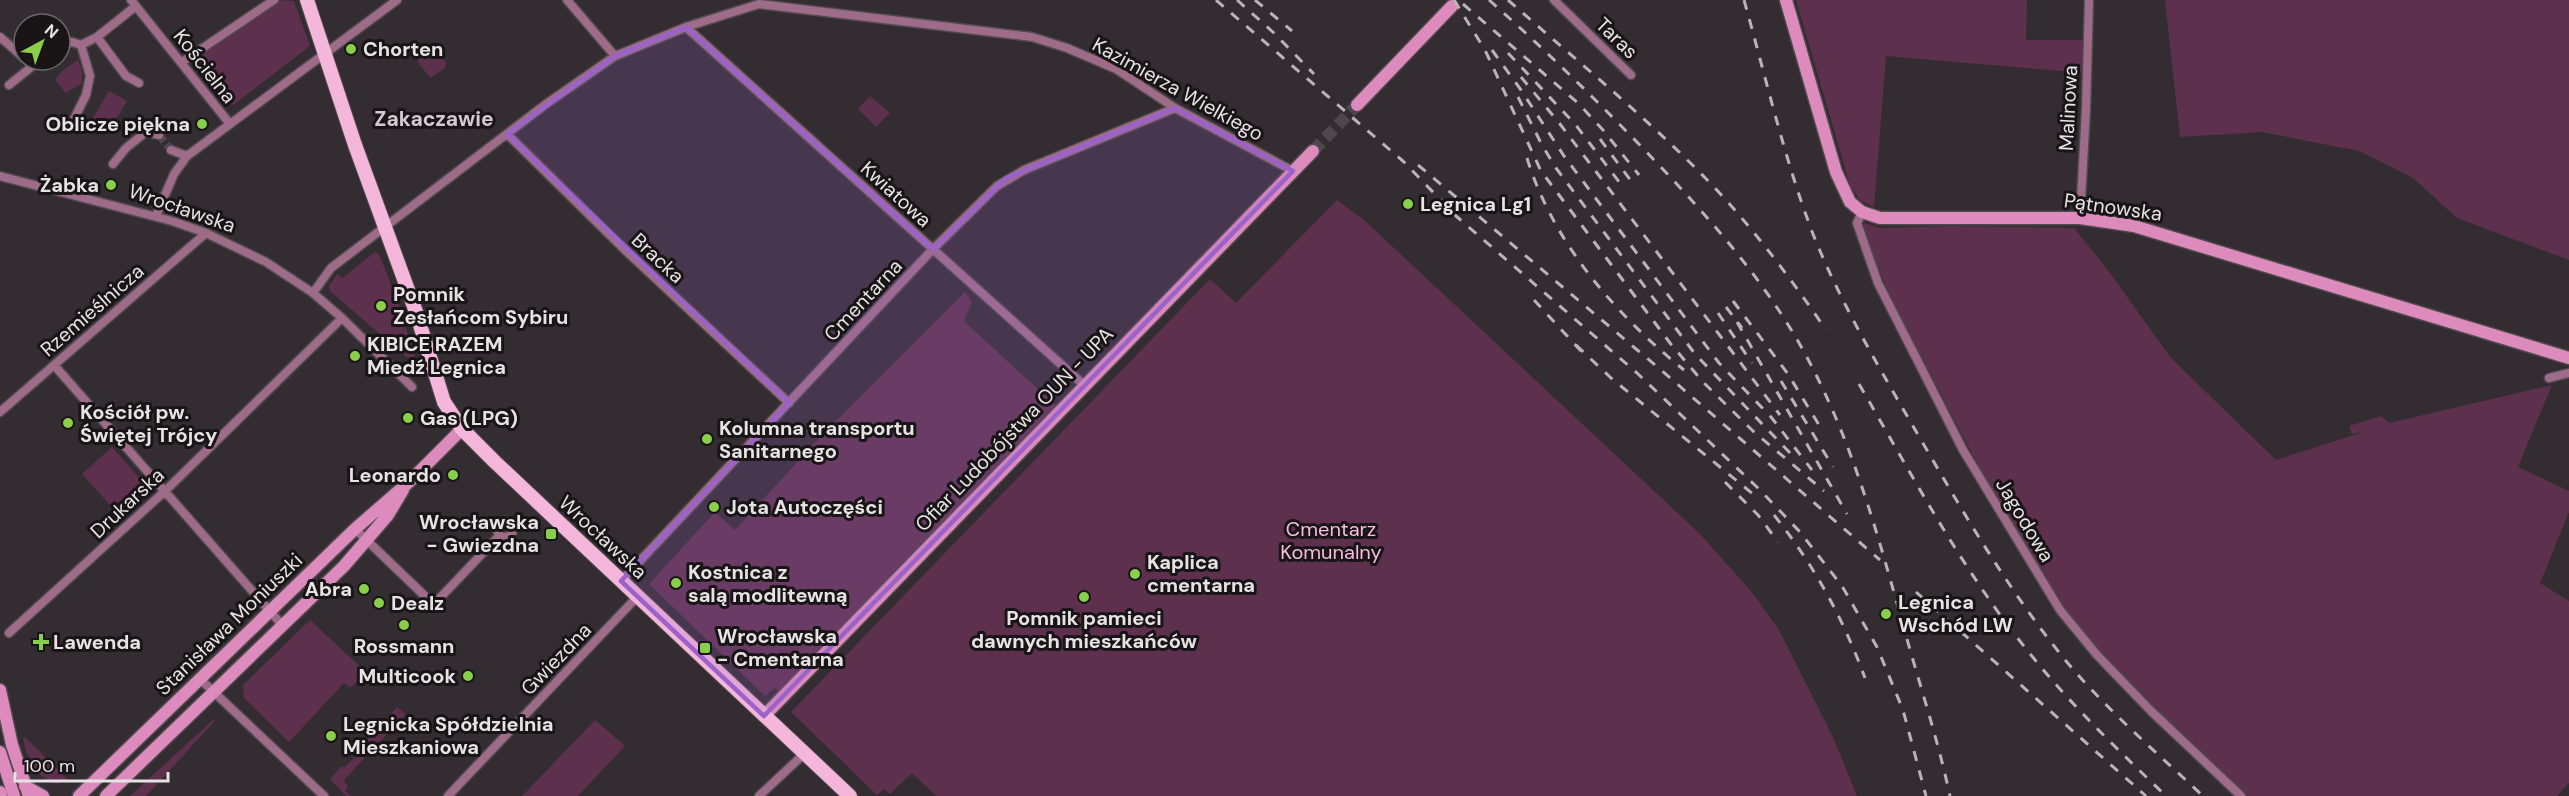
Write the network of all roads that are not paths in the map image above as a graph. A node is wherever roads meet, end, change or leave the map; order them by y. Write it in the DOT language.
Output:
graph roads {
  1 [pos="274,0"];
  2 [pos="307,0"];
  3 [pos="397,0"];
  4 [pos="567,0"];
  5 [pos="1554,0"];
  6 [pos="1786,0"];
  7 [pos="2089,0"];
  8 [pos="758,2"];
  9 [pos="133,3"];
  10 [pos="1452,6"];
  11 [pos="687,27"];
  12 [pos="0,37"];
  13 [pos="97,37"];
  14 [pos="72,42"];
  15 [pos="81,45"];
  16 [pos="12,46"];
  17 [pos="324,52"];
  18 [pos="615,56"];
  19 [pos="182,62"];
  20 [pos="21,72"];
  21 [pos="1631,75"];
  22 [pos="139,83"];
  23 [pos="9,85"];
  24 [pos="1357,105"];
  25 [pos="1175,108"];
  26 [pos="74,120"];
  27 [pos="230,124"];
  28 [pos="507,134"];
  29 [pos="159,135"];
  30 [pos="171,150"];
  31 [pos="1313,151"];
  32 [pos="187,156"];
  33 [pos="113,164"];
  34 [pos="1293,171"];
  35 [pos="0,176"];
  36 [pos="1862,212"];
  37 [pos="156,216"];
  38 [pos="2080,218"];
  39 [pos="384,226"];
  40 [pos="206,233"];
  41 [pos="933,249"];
  42 [pos="313,293"];
  43 [pos="342,318"];
  44 [pos="2569,358"];
  45 [pos="54,365"];
  46 [pos="2569,373"];
  47 [pos="2549,378"];
  48 [pos="1084,385"];
  49 [pos="412,387"];
  50 [pos="789,403"];
  51 [pos="0,412"];
  52 [pos="462,429"];
  53 [pos="409,482"];
  54 [pos="164,492"];
  55 [pos="355,529"];
  56 [pos="500,535"];
  57 [pos="367,541"];
  58 [pos="621,581"];
  59 [pos="638,596"];
  60 [pos="271,612"];
  61 [pos="283,626"];
  62 [pos="9,633"];
  63 [pos="200,679"];
  64 [pos="0,690"];
  65 [pos="213,692"];
  66 [pos="764,716"];
  67 [pos="0,752"];
  68 [pos="805,753"];
  69 [pos="27,791"];
  70 [pos="0,792"];
  71 [pos="1,796"];
  72 [pos="14,796"];
  73 [pos="43,796"];
  74 [pos="79,796"];
  75 [pos="105,796"];
  76 [pos="324,796"];
  77 [pos="448,796"];
  78 [pos="759,796"];
  79 [pos="849,796"];
  80 [pos="2241,796"];
  1 -- 19 [label="street"];
  2 -- 17 [label="main road, Wrocławska"];
  3 -- 17 [label="street"];
  4 -- 18 [label="street"];
  5 -- 21 [label="street, Taras"];
  6 -- 36 [label="street"];
  7 -- 38 [label="street, Malinowa"];
  8 -- 11 [label="street, Kazimierza Wielkiego"];
  8 -- 25 [label="street, Kazimierza Wielkiego"];
  9 -- 13 [label="street"];
  9 -- 19 [label="street, Kościelna"];
  10 -- 24 [label="street"];
  11 -- 18 [label="street, Kazimierza Wielkiego"];
  11 -- 41 [label="street, Kwiatowa"];
  12 -- 16 [label="street"];
  13 -- 15 [label="street"];
  13 -- 22 [label="street"];
  14 -- 15 [label="street"];
  15 -- 26 [label="street"];
  17 -- 27 [label="street"];
  17 -- 39 [label="main road, Wrocławska"];
  18 -- 28 [label="street, Kazimierza Wielkiego"];
  19 -- 27 [label="street, Kościelna"];
  20 -- 23 [label="street"];
  25 -- 34 [label="street, Kazimierza Wielkiego"];
  25 -- 41 [label="street, Cmentarna"];
  27 -- 32 [label="street"];
  28 -- 39 [label="street, Kazimierza Wielkiego"];
  28 -- 50 [label="street, Bracka"];
  29 -- 33 [label="street"];
  30 -- 32 [label="street"];
  31 -- 34 [label="street"];
  32 -- 37 [label="street"];
  34 -- 48 [label="street, Ofiar Ludobójstwa OUN - UPA"];
  35 -- 37 [label="street, Wrocławska"];
  36 -- 38 [label="street, Pątnowska"];
  36 -- 80 [label="street, Jagodowa"];
  37 -- 40 [label="street, Wrocławska"];
  38 -- 44 [label="street, Pątnowska"];
  39 -- 42 [label="street, Kazimierza Wielkiego"];
  39 -- 52 [label="main road, Wrocławska"];
  40 -- 42 [label="street, Wrocławska"];
  40 -- 45 [label="street, Rzemieślnicza"];
  41 -- 48 [label="street, Kwiatowa"];
  41 -- 50 [label="street, Cmentarna"];
  42 -- 43 [label="street, Wrocławska"];
  43 -- 49 [label="street, Wrocławska"];
  43 -- 54 [label="street, Drukarska"];
  45 -- 51 [label="street, Rzemieślnicza"];
  45 -- 54 [label="street"];
  46 -- 47 [label="street"];
  48 -- 66 [label="street, Ofiar Ludobójstwa OUN - UPA"];
  50 -- 58 [label="street, Cmentarna"];
  52 -- 53 [label="street, Stanisława Moniuszki"];
  52 -- 58 [label="main road, Wrocławska"];
  53 -- 55 [label="street, Stanisława Moniuszki"];
  53 -- 57 [label="street, Stanisława Moniuszki"];
  54 -- 60 [label="street"];
  54 -- 62 [label="street, Drukarska"];
  55 -- 57 [label="street"];
  55 -- 60 [label="street, Stanisława Moniuszki"];
  56 -- 57 [label="street"];
  57 -- 61 [label="street, Stanisława Moniuszki"];
  58 -- 59 [label="main road, Wrocławska"];
  59 -- 66 [label="main road, Wrocławska"];
  59 -- 77 [label="street, Gwiezdna"];
  60 -- 61 [label="street"];
  60 -- 63 [label="street, Stanisława Moniuszki"];
  61 -- 65 [label="street, Stanisława Moniuszki"];
  63 -- 65 [label="street"];
  63 -- 74 [label="street, Stanisława Moniuszki"];
  64 -- 69 [label="street"];
  65 -- 75 [label="street, Stanisława Moniuszki"];
  65 -- 76 [label="street"];
  66 -- 68 [label="main road, Wrocławska"];
  67 -- 72 [label="street"];
  68 -- 78 [label="street"];
  68 -- 79 [label="main road, Wrocławska"];
  69 -- 73 [label="street"];
  70 -- 71 [label="street"];
}
